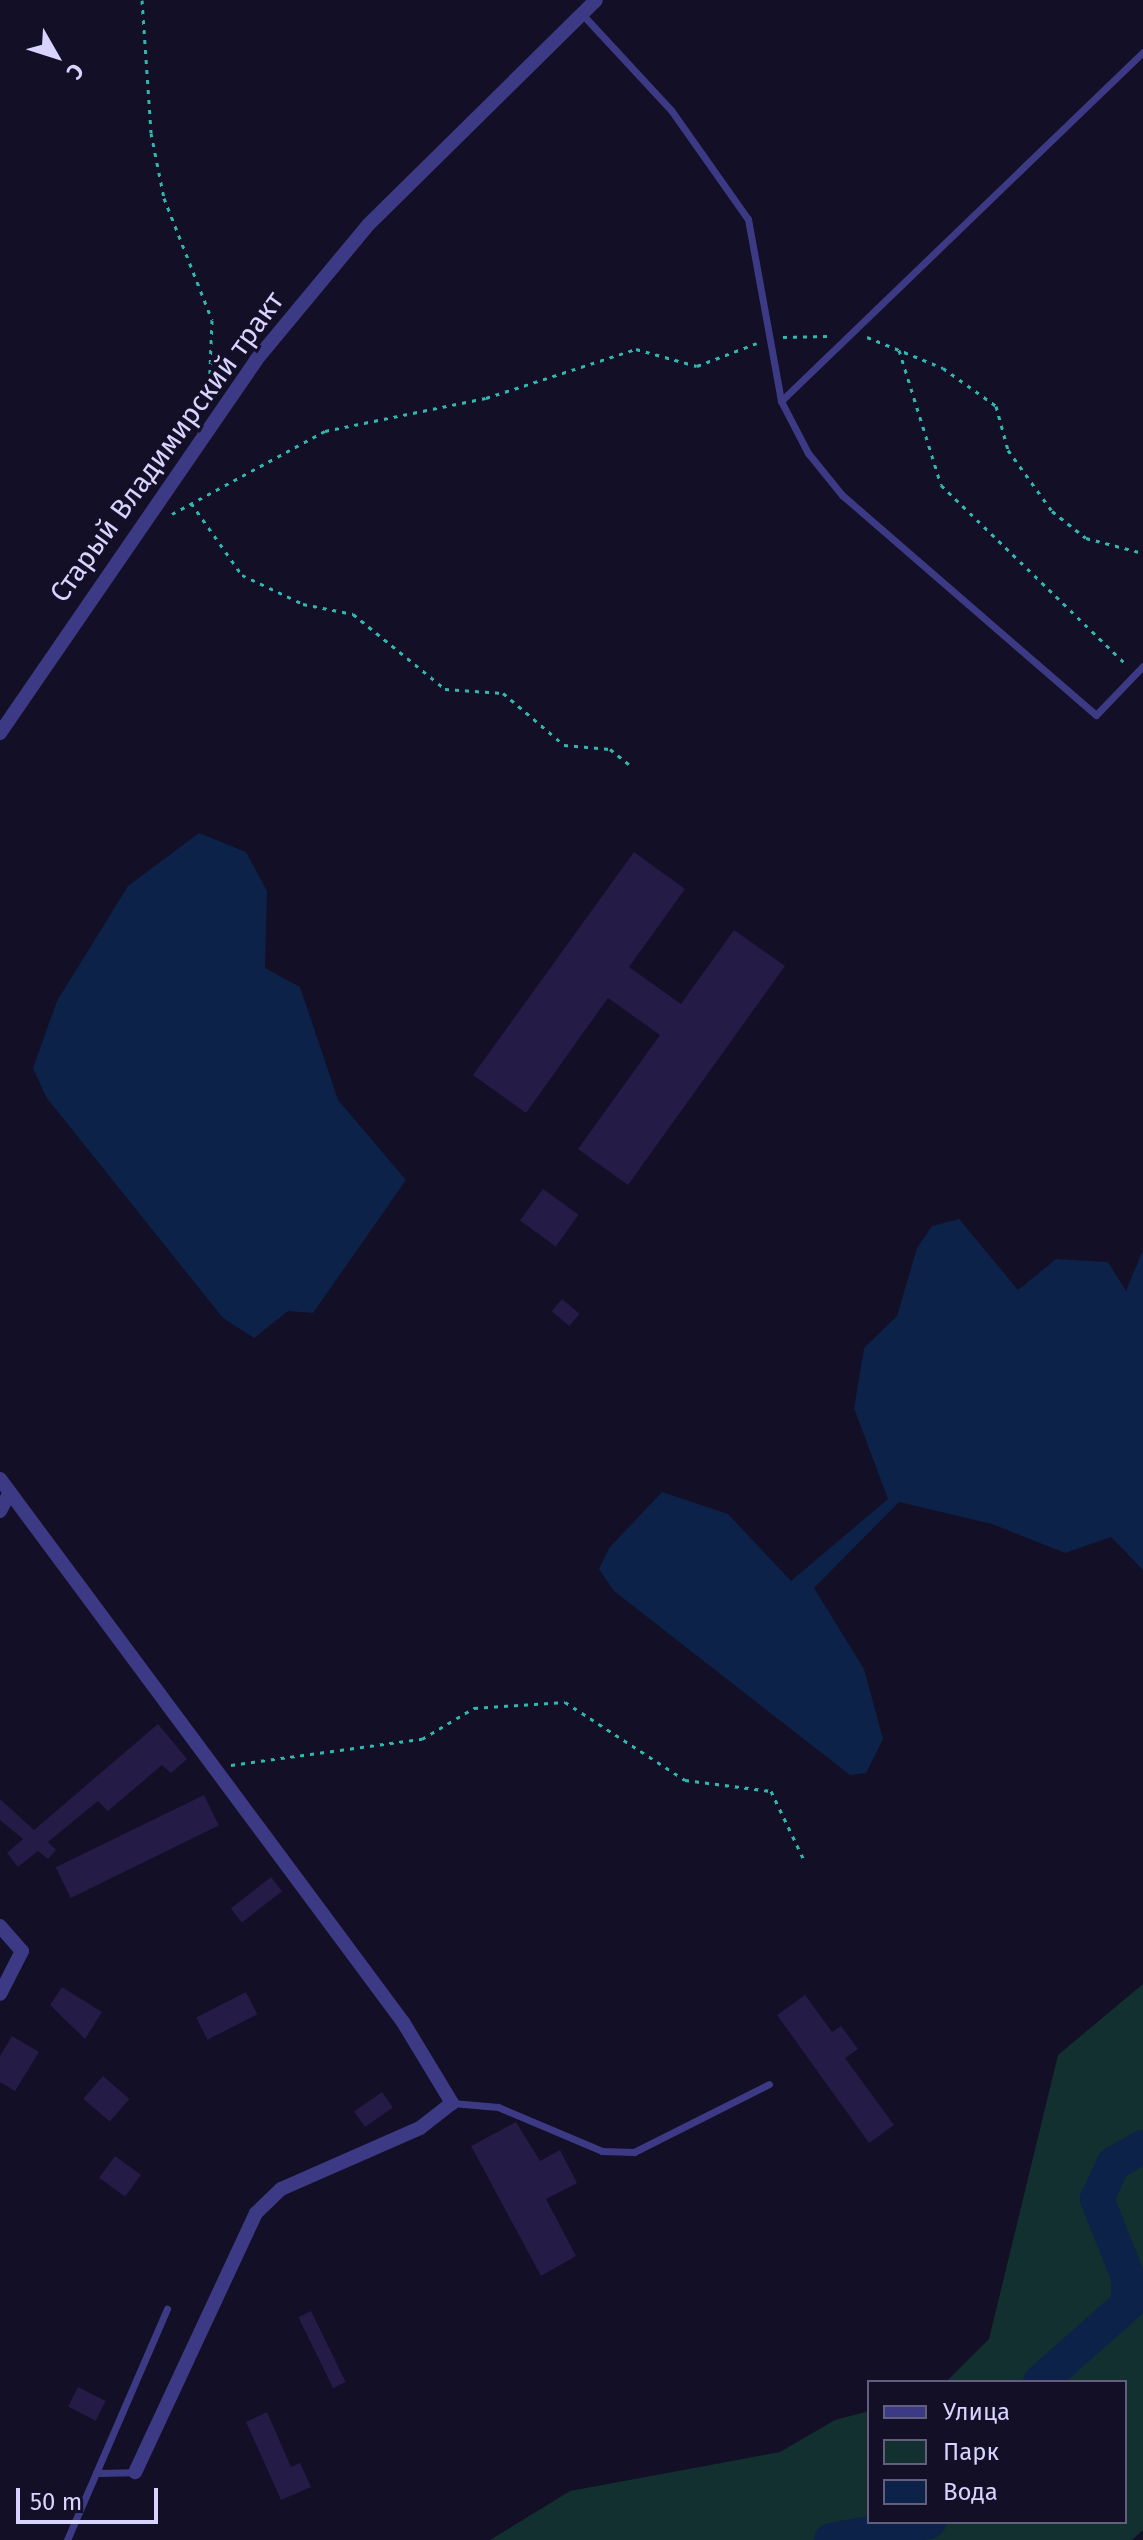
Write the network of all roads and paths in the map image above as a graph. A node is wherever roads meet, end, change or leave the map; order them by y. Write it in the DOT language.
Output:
graph roads {
  1 [pos="142,0"];
  2 [pos="596,0"];
  3 [pos="582,13"];
  4 [pos="1143,52"];
  5 [pos="842,335"];
  6 [pos="773,337"];
  7 [pos="899,350"];
  8 [pos="781,401"];
  9 [pos="213,420"];
  10 [pos="191,503"];
  11 [pos="165,518"];
  12 [pos="1143,553"];
  13 [pos="1143,666"];
  14 [pos="1135,674"];
  15 [pos="0,733"];
  16 [pos="630,765"];
  17 [pos="0,1479"];
  18 [pos="10,1492"];
  19 [pos="0,1511"];
  20 [pos="212,1768"];
  21 [pos="804,1860"];
  22 [pos="0,1926"];
  23 [pos="0,1994"];
  24 [pos="769,2084"];
  25 [pos="452,2103"];
  26 [pos="167,2309"];
  27 [pos="135,2472"];
  28 [pos="96,2473"];
  29 [pos="67,2540"];
  1 -- 9 [label="path"];
  2 -- 3 [label="street, Старый Владимирский тракт"];
  3 -- 6 [label="lane"];
  3 -- 9 [label="street, Старый Владимирский тракт"];
  4 -- 5 [label="lane"];
  5 -- 6 [label="path"];
  5 -- 7 [label="path"];
  5 -- 8 [label="lane"];
  6 -- 8 [label="lane"];
  6 -- 10 [label="path"];
  7 -- 12 [label="path"];
  7 -- 14 [label="path"];
  8 -- 14 [label="lane"];
  9 -- 15 [label="street, Старый Владимирский тракт"];
  10 -- 11 [label="path"];
  10 -- 16 [label="path"];
  13 -- 14 [label="lane"];
  17 -- 18 [label="street"];
  18 -- 19 [label="street"];
  18 -- 20 [label="street"];
  20 -- 21 [label="path"];
  20 -- 25 [label="street"];
  22 -- 23 [label="street"];
  24 -- 25 [label="lane"];
  25 -- 27 [label="street"];
  26 -- 28 [label="lane"];
  27 -- 28 [label="lane"];
  28 -- 29 [label="lane"];
}
